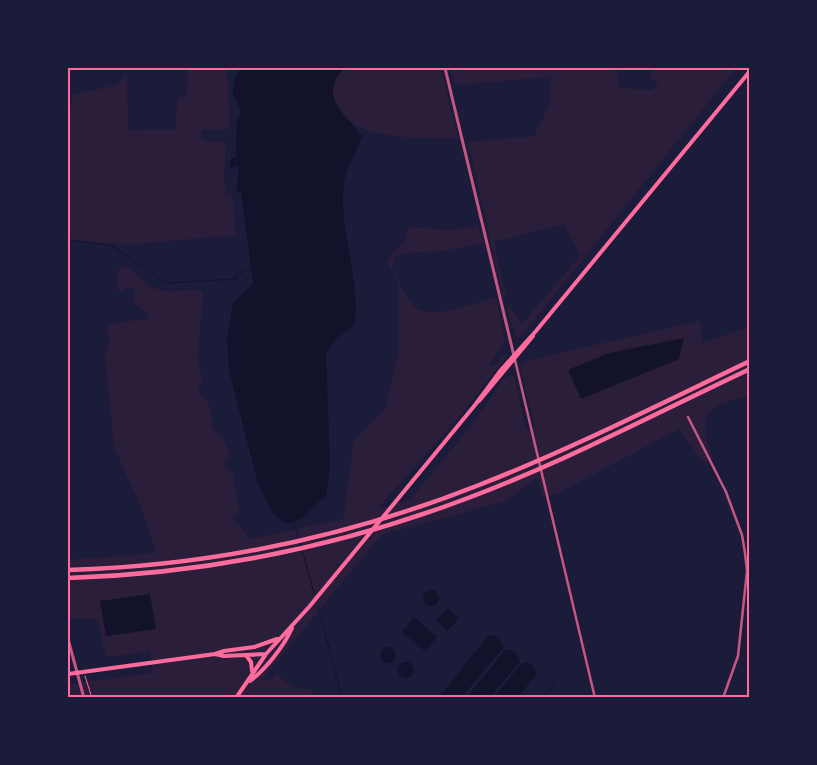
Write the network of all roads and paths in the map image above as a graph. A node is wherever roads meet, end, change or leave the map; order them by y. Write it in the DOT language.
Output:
graph roads {
  1 [pos="445,68"];
  2 [pos="749,69"];
  3 [pos="536,331"];
  4 [pos="514,354"];
  5 [pos="515,360"];
  6 [pos="750,361"];
  7 [pos="750,369"];
  8 [pos="475,405"];
  9 [pos="688,417"];
  10 [pos="68,570"];
  11 [pos="68,578"];
  12 [pos="293,626"];
  13 [pos="68,629"];
  14 [pos="279,638"];
  15 [pos="69,639"];
  16 [pos="254,647"];
  17 [pos="215,654"];
  18 [pos="266,654"];
  19 [pos="246,655"];
  20 [pos="271,658"];
  21 [pos="82,670"];
  22 [pos="252,672"];
  23 [pos="68,674"];
  24 [pos="248,681"];
  25 [pos="84,698"];
  26 [pos="92,698"];
  27 [pos="236,698"];
  28 [pos="595,698"];
  29 [pos="723,698"];
  1 -- 4 [label="street"];
  2 -- 3 [label="main road"];
  3 -- 4 [label="main road"];
  3 -- 5 [label="main road"];
  4 -- 5 [label="street"];
  4 -- 8 [label="main road"];
  5 -- 8 [label="main road"];
  5 -- 28 [label="street"];
  6 -- 10 [label="highway"];
  7 -- 11 [label="highway"];
  8 -- 12 [label="main road"];
  9 -- 29 [label="street"];
  12 -- 14 [label="main road"];
  12 -- 20 [label="main road"];
  13 -- 15 [label="path"];
  14 -- 16 [label="main road"];
  14 -- 18 [label="main road"];
  15 -- 25 [label="street"];
  16 -- 17 [label="main road"];
  16 -- 18 [label="main road"];
  17 -- 19 [label="main road"];
  17 -- 23 [label="main road"];
  18 -- 19 [label="main road"];
  18 -- 20 [label="main road"];
  18 -- 22 [label="main road"];
  19 -- 22 [label="main road"];
  20 -- 24 [label="main road"];
  21 -- 26 [label="path"];
  22 -- 24 [label="main road"];
  24 -- 27 [label="main road"];
}
